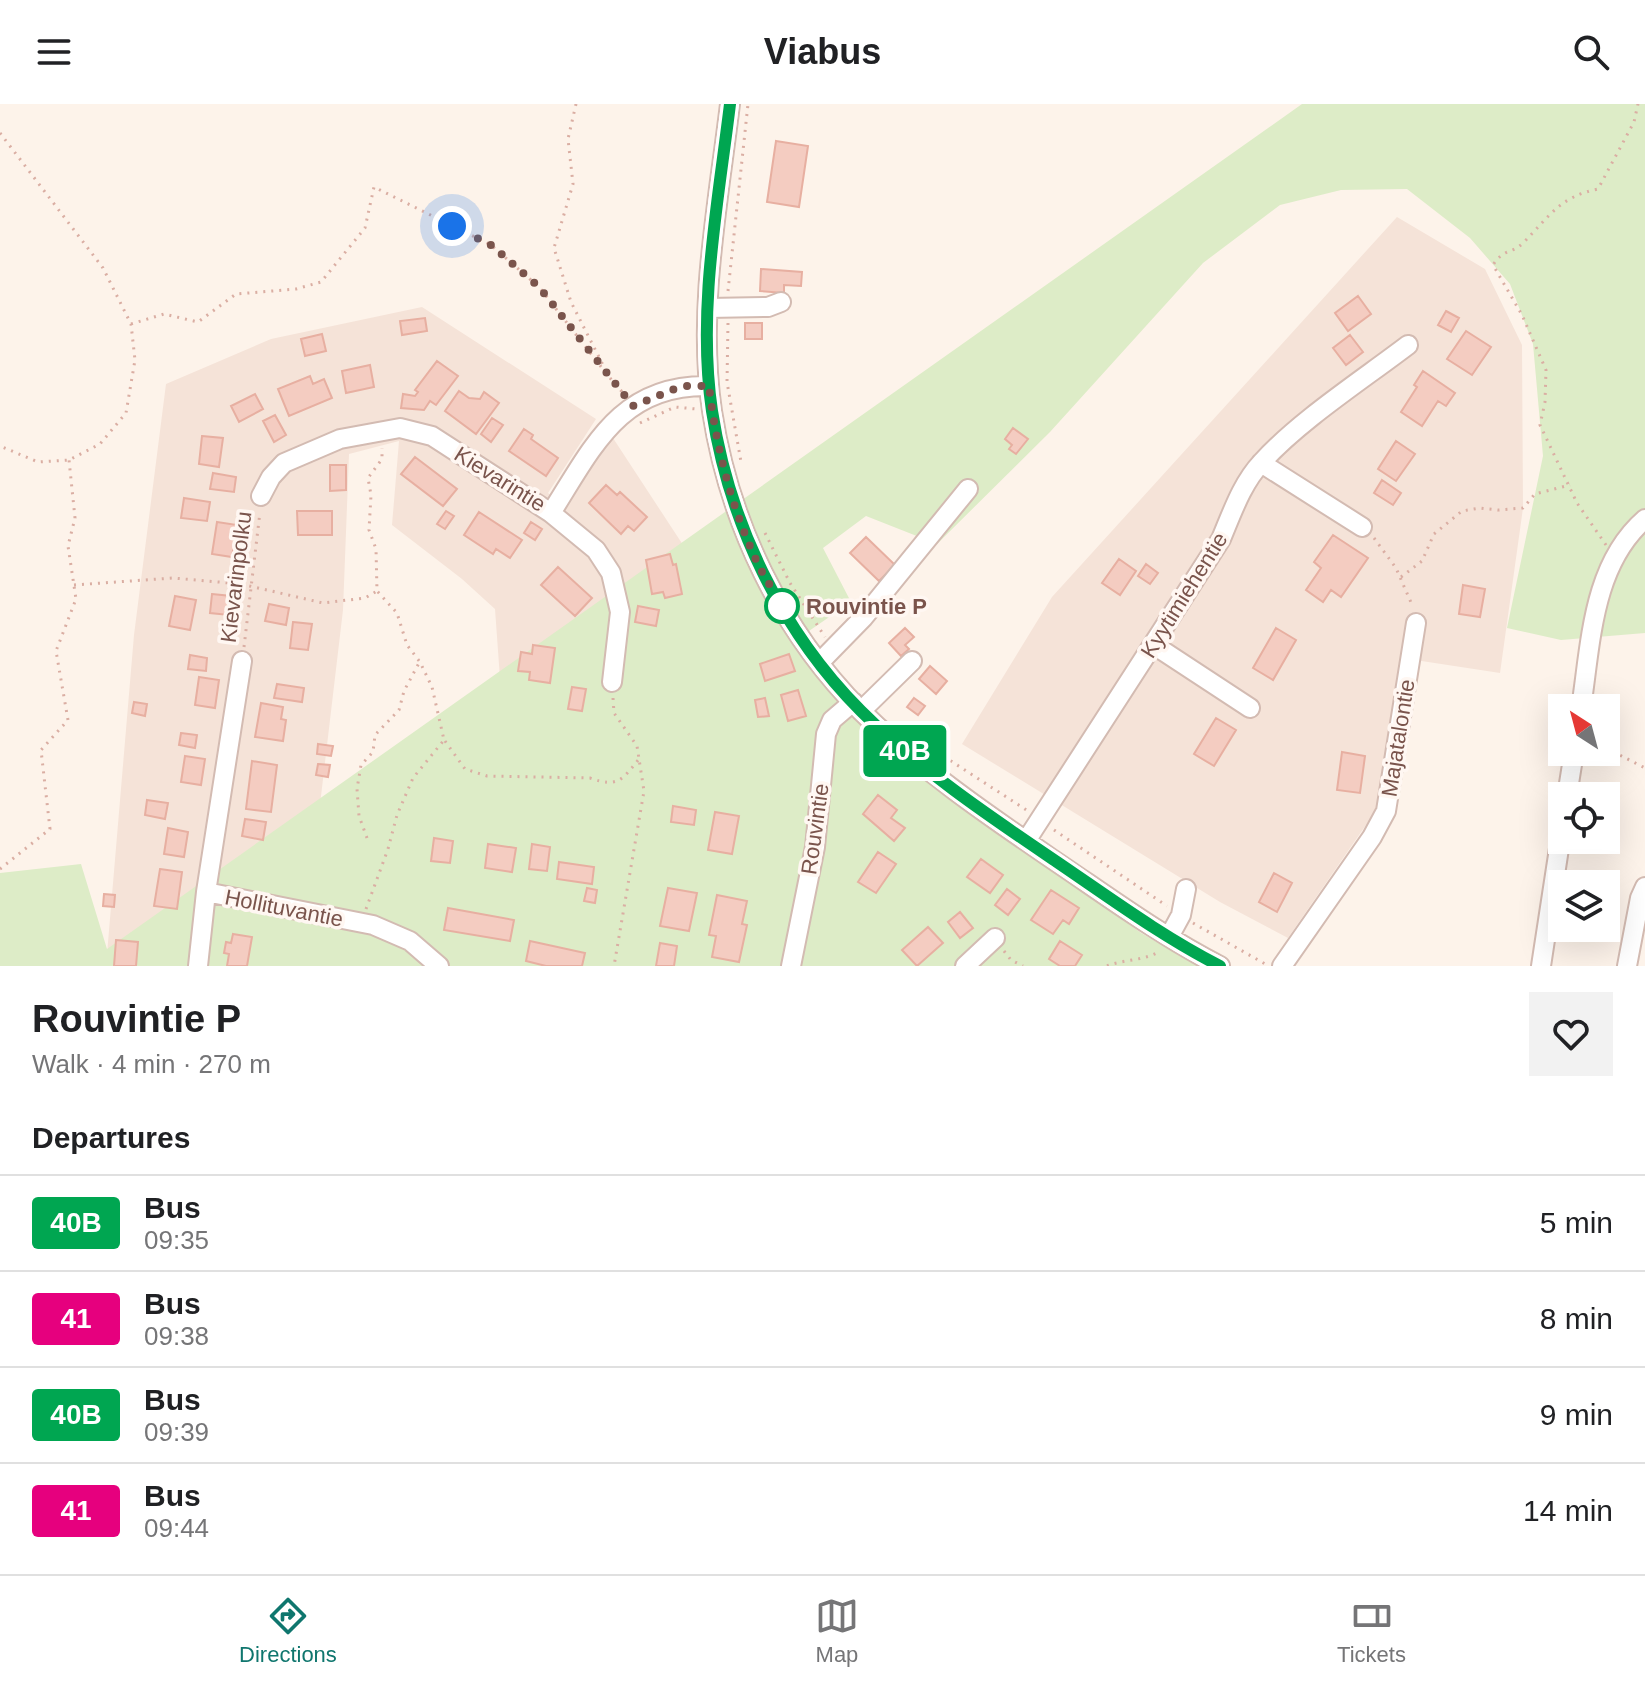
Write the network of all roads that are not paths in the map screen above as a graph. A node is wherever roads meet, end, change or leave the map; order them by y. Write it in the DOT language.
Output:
graph roads {
  1 [pos="730,104"];
  2 [pos="781,302"];
  3 [pos="708,308"];
  4 [pos="1408,345"];
  5 [pos="709,386"];
  6 [pos="1261,463"];
  7 [pos="968,489"];
  8 [pos="261,496"];
  9 [pos="551,513"];
  10 [pos="1645,519"];
  11 [pos="1362,527"];
  12 [pos="1416,623"];
  13 [pos="1154,645"];
  14 [pos="242,661"];
  15 [pos="912,661"];
  16 [pos="820,662"];
  17 [pos="612,682"];
  18 [pos="1583,694"];
  19 [pos="857,707"];
  20 [pos="1250,708"];
  21 [pos="1026,841"];
  22 [pos="1558,854"];
  23 [pos="1645,887"];
  24 [pos="1186,889"];
  25 [pos="206,892"];
  26 [pos="1169,937"];
  27 [pos="995,938"];
  28 [pos="198,966"];
  29 [pos="439,966"];
  30 [pos="791,966"];
  31 [pos="965,966"];
  32 [pos="1220,966"];
  33 [pos="1282,966"];
  34 [pos="1541,966"];
  35 [pos="1627,966"];
  1 -- 3 [label="street"];
  2 -- 3 [label="street"];
  3 -- 5 [label="street"];
  4 -- 6 [label="street, Kyytimiehentie"];
  5 -- 9 [label="street, Kievarintie"];
  5 -- 16 [label="street"];
  6 -- 11 [label="street"];
  6 -- 13 [label="street, Kyytimiehentie"];
  7 -- 16 [label="street"];
  8 -- 9 [label="street, Kievarintie"];
  9 -- 17 [label="street"];
  10 -- 18 [label="street"];
  12 -- 33 [label="street, Majatalontie"];
  13 -- 20 [label="street"];
  13 -- 21 [label="street, Kyytimiehentie"];
  14 -- 25 [label="street, Hollituvantie"];
  15 -- 19 [label="street, Rouvintie"];
  16 -- 19 [label="street"];
  19 -- 21 [label="street"];
  19 -- 30 [label="street, Rouvintie"];
  21 -- 26 [label="street"];
  22 -- 34 [label="street"];
  23 -- 35 [label="street"];
  24 -- 26 [label="street"];
  25 -- 28 [label="street"];
  25 -- 29 [label="street, Hollituvantie"];
  26 -- 32 [label="street"];
  27 -- 31 [label="street"];
}
